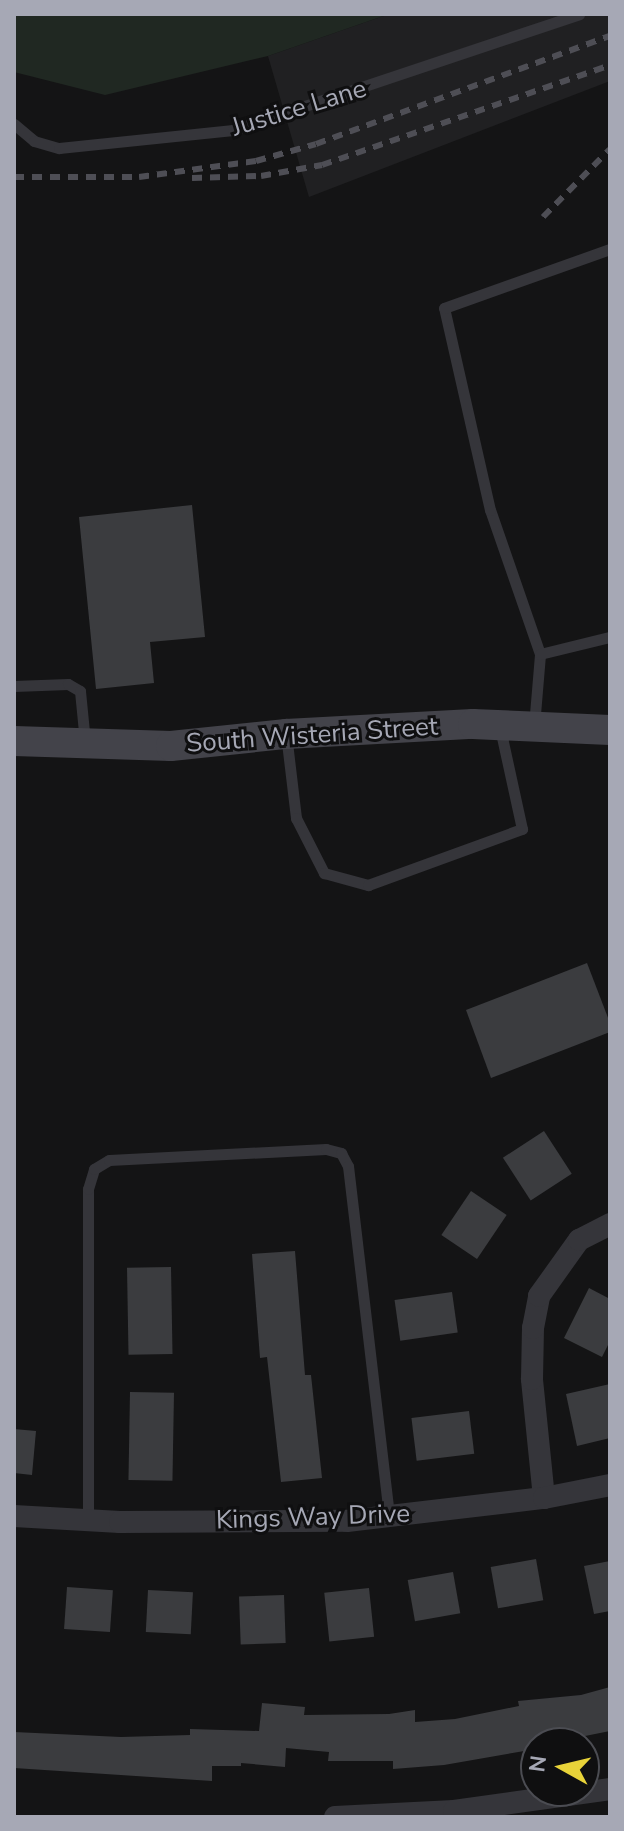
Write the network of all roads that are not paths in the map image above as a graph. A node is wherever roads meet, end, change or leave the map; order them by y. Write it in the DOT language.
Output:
graph roads {
  1 [pos="579,14"];
  2 [pos="14,124"];
  3 [pos="610,249"];
  4 [pos="610,637"];
  5 [pos="540,654"];
  6 [pos="14,686"];
  7 [pos="499,725"];
  8 [pos="534,727"];
  9 [pos="610,730"];
  10 [pos="286,734"];
  11 [pos="14,741"];
  12 [pos="85,743"];
  13 [pos="610,1224"];
  14 [pos="610,1485"];
  15 [pos="544,1498"];
  16 [pos="14,1516"];
  17 [pos="389,1516"];
  18 [pos="88,1520"];
  19 [pos="610,1789"];
  20 [pos="378,1816"];
  21 [pos="335,1817"];
  1 -- 2 [label="lane, Justice Lane"];
  3 -- 5 [label="lane"];
  4 -- 5 [label="lane"];
  5 -- 8 [label="lane"];
  6 -- 12 [label="lane"];
  7 -- 8 [label="street, South Wisteria Street"];
  7 -- 10 [label="street, South Wisteria Street"];
  7 -- 10 [label="lane"];
  8 -- 9 [label="street, South Wisteria Street"];
  10 -- 12 [label="street, South Wisteria Street"];
  11 -- 12 [label="street, South Wisteria Street"];
  13 -- 15 [label="street"];
  14 -- 15 [label="street, Kings Way Drive"];
  15 -- 17 [label="street, Kings Way Drive"];
  16 -- 18 [label="street, Kings Way Drive"];
  17 -- 18 [label="street, Kings Way Drive"];
  17 -- 18 [label="lane"];
  19 -- 20 [label="street"];
  20 -- 21 [label="street"];
}
